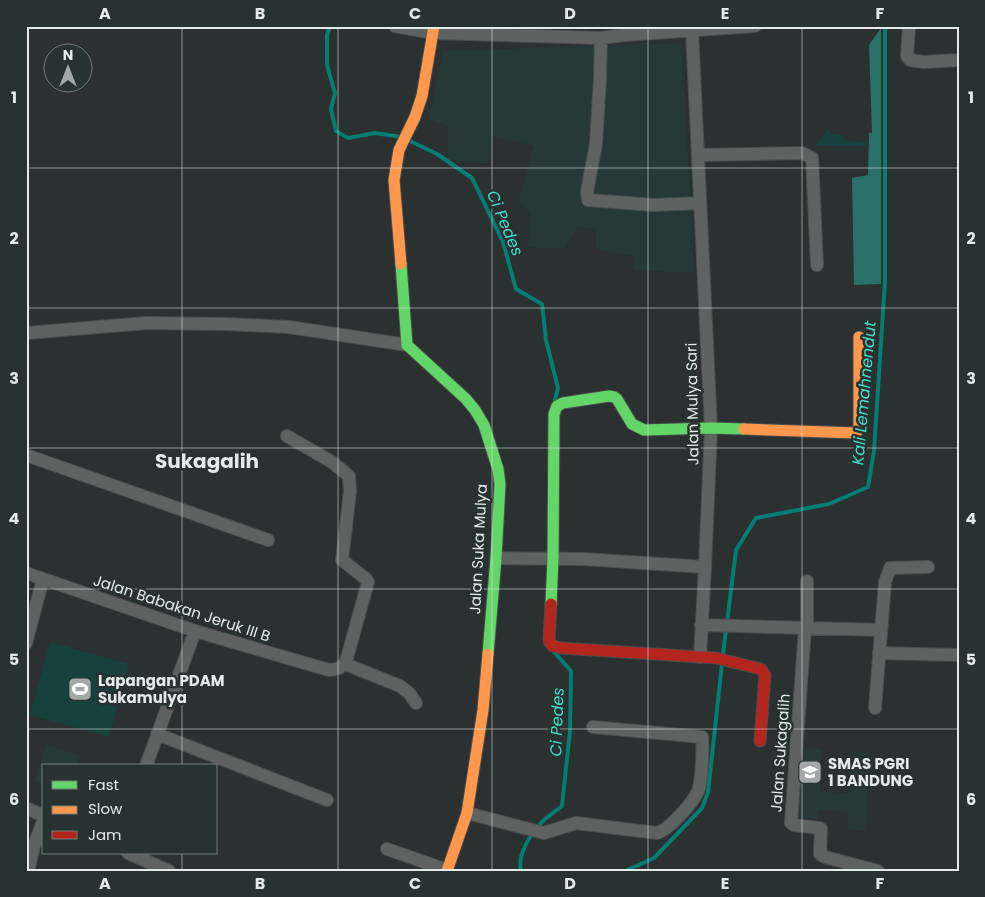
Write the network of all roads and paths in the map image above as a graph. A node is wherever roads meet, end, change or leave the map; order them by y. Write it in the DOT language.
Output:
graph roads {
  1 [pos="395,26"];
  2 [pos="755,26"];
  3 [pos="909,26"];
  4 [pos="433,30"];
  5 [pos="624,30"];
  6 [pos="692,31"];
  7 [pos="601,38"];
  8 [pos="959,60"];
  9 [pos="699,155"];
  10 [pos="700,203"];
  11 [pos="817,265"];
  12 [pos="26,333"];
  13 [pos="859,337"];
  14 [pos="407,346"];
  15 [pos="711,428"];
  16 [pos="287,436"];
  17 [pos="26,456"];
  18 [pos="268,540"];
  19 [pos="496,558"];
  20 [pos="553,558"];
  21 [pos="704,567"];
  22 [pos="928,567"];
  23 [pos="26,573"];
  24 [pos="43,579"];
  25 [pos="807,581"];
  26 [pos="701,625"];
  27 [pos="806,628"];
  28 [pos="881,630"];
  29 [pos="195,631"];
  30 [pos="26,643"];
  31 [pos="879,653"];
  32 [pos="959,655"];
  33 [pos="700,657"];
  34 [pos="345,664"];
  35 [pos="416,703"];
  36 [pos="875,708"];
  37 [pos="593,727"];
  38 [pos="157,734"];
  39 [pos="760,741"];
  40 [pos="147,764"];
  41 [pos="327,800"];
  42 [pos="26,808"];
  43 [pos="467,813"];
  44 [pos="42,816"];
  45 [pos="42,823"];
  46 [pos="387,849"];
  47 [pos="130,854"];
  48 [pos="447,870"];
  49 [pos="28,871"];
  50 [pos="169,871"];
  51 [pos="878,871"];
  1 -- 4 [label="street"];
  2 -- 6 [label="street"];
  3 -- 8 [label="street"];
  4 -- 7 [label="street"];
  4 -- 14 [label="street"];
  5 -- 6 [label="street"];
  5 -- 7 [label="street"];
  6 -- 9 [label="street, Jalan Mulya Sari"];
  7 -- 10 [label="street"];
  9 -- 10 [label="street, Jalan Mulya Sari"];
  9 -- 11 [label="street"];
  10 -- 15 [label="street, Jalan Mulya Sari"];
  12 -- 14 [label="street"];
  13 -- 15 [label="street"];
  14 -- 19 [label="street, Jalan Suka Mulya"];
  15 -- 20 [label="street"];
  15 -- 21 [label="street, Jalan Mulya Sari"];
  16 -- 34 [label="street"];
  17 -- 18 [label="street"];
  19 -- 20 [label="street"];
  19 -- 43 [label="street, Jalan Suka Mulya"];
  20 -- 21 [label="street"];
  20 -- 33 [label="street"];
  21 -- 26 [label="street, Jalan Mulya Sari"];
  22 -- 28 [label="street"];
  23 -- 24 [label="street, Jalan Babakan Jeruk III B"];
  24 -- 29 [label="street, Jalan Babakan Jeruk III B"];
  24 -- 30 [label="street"];
  25 -- 27 [label="street"];
  26 -- 27 [label="street"];
  26 -- 33 [label="street, Jalan Mulya Sari"];
  27 -- 28 [label="street"];
  27 -- 51 [label="street, Jalan Sukagalih"];
  28 -- 31 [label="street"];
  29 -- 34 [label="street, Jalan Babakan Jeruk III B"];
  29 -- 38 [label="street"];
  31 -- 32 [label="street"];
  31 -- 36 [label="street"];
  33 -- 39 [label="street"];
  34 -- 35 [label="street"];
  37 -- 43 [label="street"];
  38 -- 40 [label="street"];
  38 -- 41 [label="street"];
  42 -- 44 [label="street"];
  43 -- 48 [label="street, Jalan Suka Mulya"];
  45 -- 49 [label="street"];
  46 -- 48 [label="street"];
  47 -- 50 [label="street"];
}
